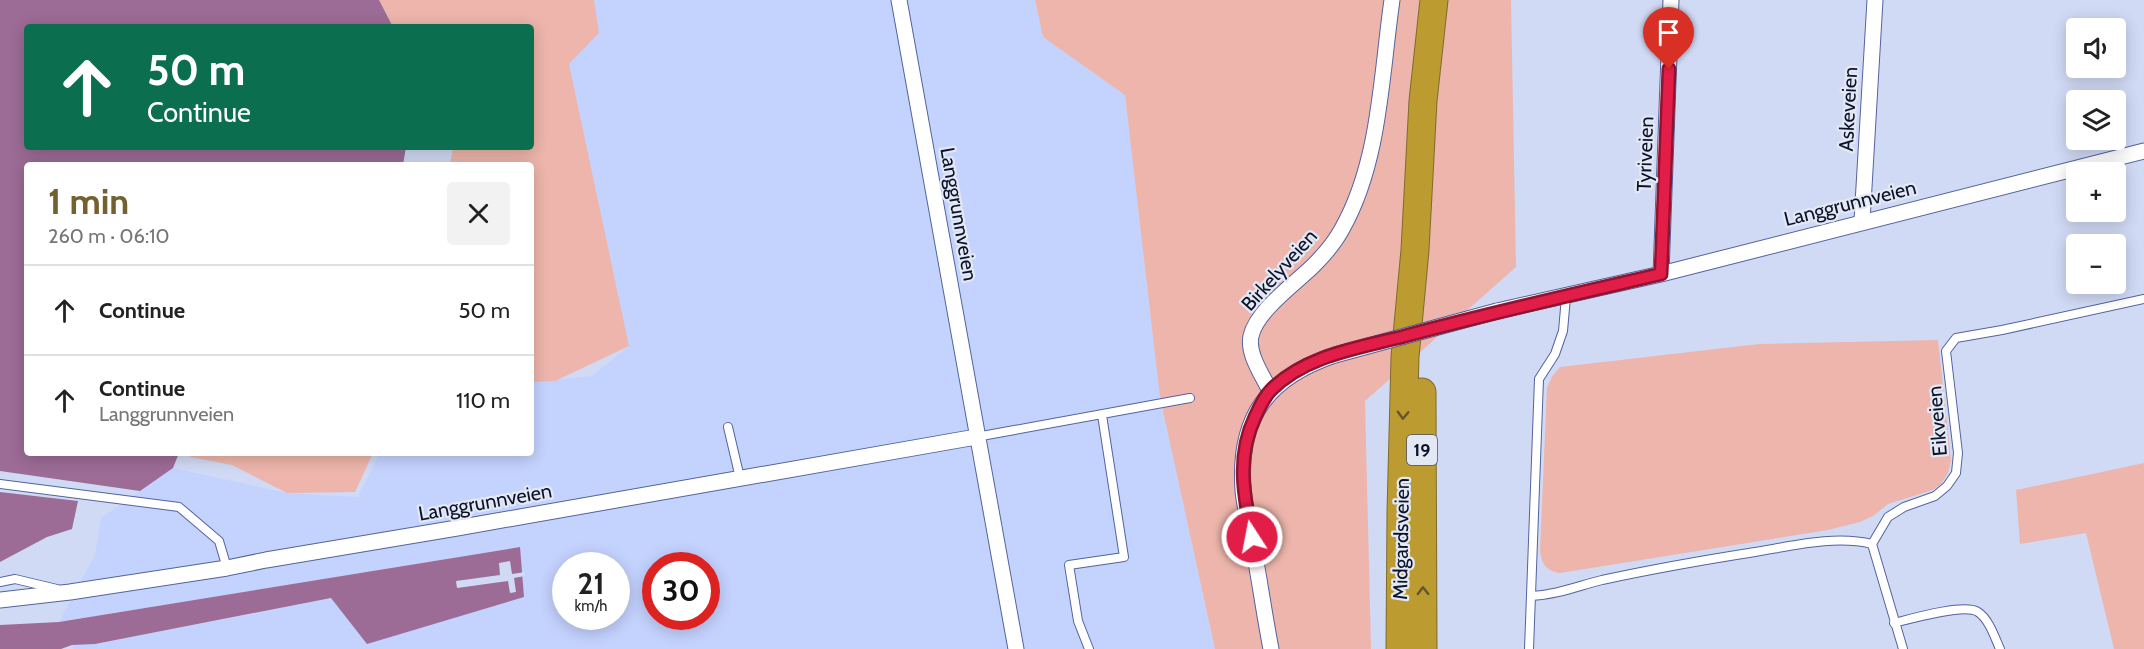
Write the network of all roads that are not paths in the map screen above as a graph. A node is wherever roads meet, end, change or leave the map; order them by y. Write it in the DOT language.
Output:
graph roads {
  1 [pos="898,0"];
  2 [pos="1392,0"];
  3 [pos="1434,0"];
  4 [pos="1671,0"];
  5 [pos="1875,0"];
  6 [pos="2144,150"];
  7 [pos="1862,221"];
  8 [pos="1415,250"];
  9 [pos="1661,274"];
  10 [pos="1566,297"];
  11 [pos="2144,299"];
  12 [pos="1270,391"];
  13 [pos="1190,398"];
  14 [pos="1102,415"];
  15 [pos="728,427"];
  16 [pos="976,437"];
  17 [pos="740,478"];
  18 [pos="0,484"];
  19 [pos="1872,544"];
  20 [pos="226,568"];
  21 [pos="0,582"];
  22 [pos="1400,590"];
  23 [pos="70,592"];
  24 [pos="1531,596"];
  25 [pos="0,600"];
  26 [pos="1894,623"];
  27 [pos="1016,649"];
  28 [pos="1089,649"];
  29 [pos="1271,649"];
  30 [pos="1384,649"];
  31 [pos="1400,649"];
  32 [pos="1423,649"];
  33 [pos="1529,649"];
  34 [pos="1903,649"];
  35 [pos="2000,649"];
  1 -- 16 [label="street, Langgrunnveien"];
  2 -- 12 [label="street, Birkelyveien"];
  3 -- 8 [label="highway, Midgardsveien / 19"];
  4 -- 9 [label="street, Tyriveien"];
  5 -- 7 [label="street, Askeveien"];
  6 -- 7 [label="street, Langgrunnveien"];
  7 -- 9 [label="street, Langgrunnveien"];
  8 -- 22 [label="highway, Midgardsveien / 19, one-way"];
  32 -- 8 [label="highway, Midgardsveien / 19, one-way"];
  9 -- 10 [label="street, Langgrunnveien"];
  10 -- 12 [label="street, Langgrunnveien, bridge"];
  10 -- 24 [label="lane"];
  11 -- 19 [label="lane, Eikveien"];
  12 -- 29 [label="street"];
  13 -- 14 [label="lane, Langgrunnveien"];
  14 -- 16 [label="lane, Langgrunnveien"];
  14 -- 28 [label="lane"];
  15 -- 17 [label="lane"];
  16 -- 17 [label="street, Langgrunnveien"];
  16 -- 27 [label="street, Langgrunnveien"];
  17 -- 20 [label="street, Langgrunnveien"];
  18 -- 20 [label="lane"];
  19 -- 24 [label="lane"];
  19 -- 26 [label="lane"];
  20 -- 23 [label="street, Langgrunnveien"];
  21 -- 23 [label="lane"];
  22 -- 30 [label="highway, 19"];
  22 -- 31 [label="highway, Midgardsveien / 19"];
  23 -- 25 [label="street, Langgrunnveien"];
  24 -- 33 [label="lane"];
  26 -- 34 [label="lane"];
  26 -- 35 [label="lane"];
}
